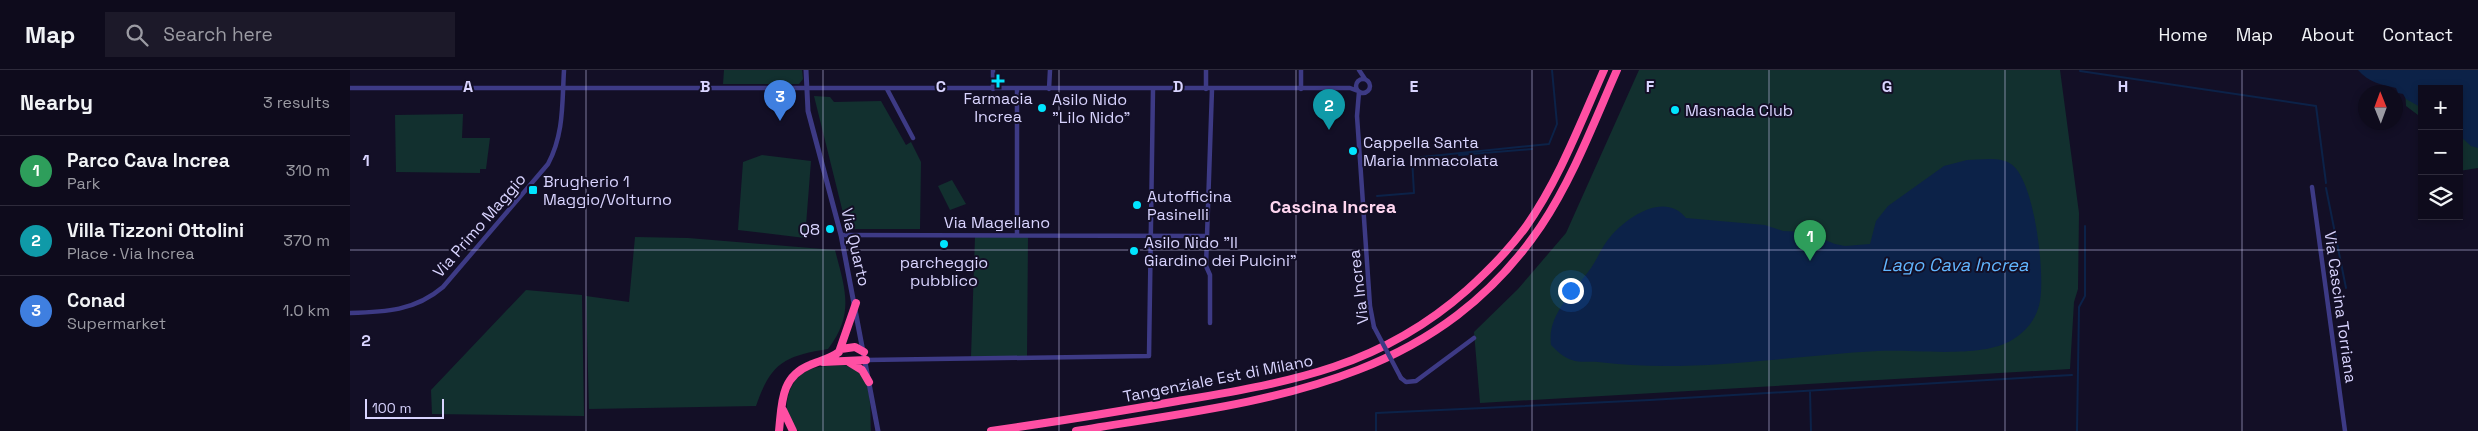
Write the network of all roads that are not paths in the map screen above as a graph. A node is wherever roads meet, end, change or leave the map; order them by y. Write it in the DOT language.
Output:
graph roads {
  1 [pos="564,70"];
  2 [pos="806,70"];
  3 [pos="993,70"];
  4 [pos="1050,70"];
  5 [pos="1206,70"];
  6 [pos="1301,70"];
  7 [pos="1604,70"];
  8 [pos="1617,70"];
  9 [pos="1359,72"];
  10 [pos="1365,79"];
  11 [pos="1357,82"];
  12 [pos="350,88"];
  13 [pos="563,88"];
  14 [pos="1350,88"];
  15 [pos="807,89"];
  16 [pos="887,89"];
  17 [pos="993,89"];
  18 [pos="1017,89"];
  19 [pos="1049,89"];
  20 [pos="1153,89"];
  21 [pos="1206,89"];
  22 [pos="1212,89"];
  23 [pos="1301,89"];
  24 [pos="1358,91"];
  25 [pos="1366,93"];
  26 [pos="1359,98"];
  27 [pos="913,138"];
  28 [pos="2312,187"];
  29 [pos="1017,234"];
  30 [pos="841,235"];
  31 [pos="1207,236"];
  32 [pos="1152,237"];
  33 [pos="856,303"];
  34 [pos="350,313"];
  35 [pos="1210,323"];
  36 [pos="1474,338"];
  37 [pos="841,349"];
  38 [pos="865,356"];
  39 [pos="816,362"];
  40 [pos="847,362"];
  41 [pos="869,382"];
  42 [pos="782,400"];
  43 [pos="1098,427"];
  44 [pos="878,430"];
  45 [pos="779,431"];
  46 [pos="792,431"];
  47 [pos="991,431"];
  48 [pos="1076,431"];
  49 [pos="1087,431"];
  50 [pos="2345,431"];
  1 -- 13 [label="street, Via Primo Maggio"];
  2 -- 15 [label="street, Via Quarto"];
  3 -- 17 [label="street"];
  4 -- 19 [label="street"];
  5 -- 21 [label="street"];
  6 -- 23 [label="street"];
  7 -- 47 [label="highway, Tangenziale Est di Milano"];
  8 -- 43 [label="highway, Tangenziale Est di Milano"];
  9 -- 10 [label="street"];
  9 -- 11 [label="street"];
  10 -- 11 [label="street"];
  10 -- 25 [label="street"];
  11 -- 14 [label="street"];
  11 -- 24 [label="street, Via Increa"];
  12 -- 13 [label="street"];
  13 -- 15 [label="street"];
  13 -- 34 [label="street, Via Primo Maggio"];
  14 -- 23 [label="street"];
  14 -- 24 [label="street"];
  15 -- 16 [label="street"];
  15 -- 30 [label="street, Via Quarto"];
  16 -- 17 [label="street"];
  16 -- 27 [label="street"];
  17 -- 18 [label="street"];
  18 -- 19 [label="street"];
  18 -- 29 [label="street"];
  19 -- 20 [label="street"];
  20 -- 21 [label="street"];
  20 -- 32 [label="street"];
  21 -- 22 [label="street"];
  22 -- 23 [label="street"];
  22 -- 31 [label="street"];
  24 -- 25 [label="street"];
  24 -- 26 [label="street, Via Increa"];
  25 -- 26 [label="street"];
  26 -- 36 [label="street, Via Increa, bridge"];
  28 -- 50 [label="street, Via Cascina Torriana"];
  29 -- 30 [label="street, Via Magellano"];
  29 -- 32 [label="street, Via Magellano"];
  30 -- 33 [label="street, Via Quarto"];
  31 -- 32 [label="street, Via Magellano"];
  31 -- 35 [label="street"];
  32 -- 38 [label="street"];
  33 -- 37 [label="highway"];
  33 -- 38 [label="street, Via Quarto"];
  37 -- 38 [label="highway"];
  37 -- 39 [label="highway"];
  38 -- 40 [label="highway"];
  38 -- 41 [label="street, Via Quarto"];
  39 -- 40 [label="highway"];
  39 -- 42 [label="highway"];
  40 -- 41 [label="highway"];
  41 -- 44 [label="street, Via Quarto"];
  42 -- 45 [label="highway"];
  42 -- 46 [label="highway"];
  43 -- 48 [label="highway, Tangenziale Est di Milano"];
  43 -- 49 [label="highway"];
}
